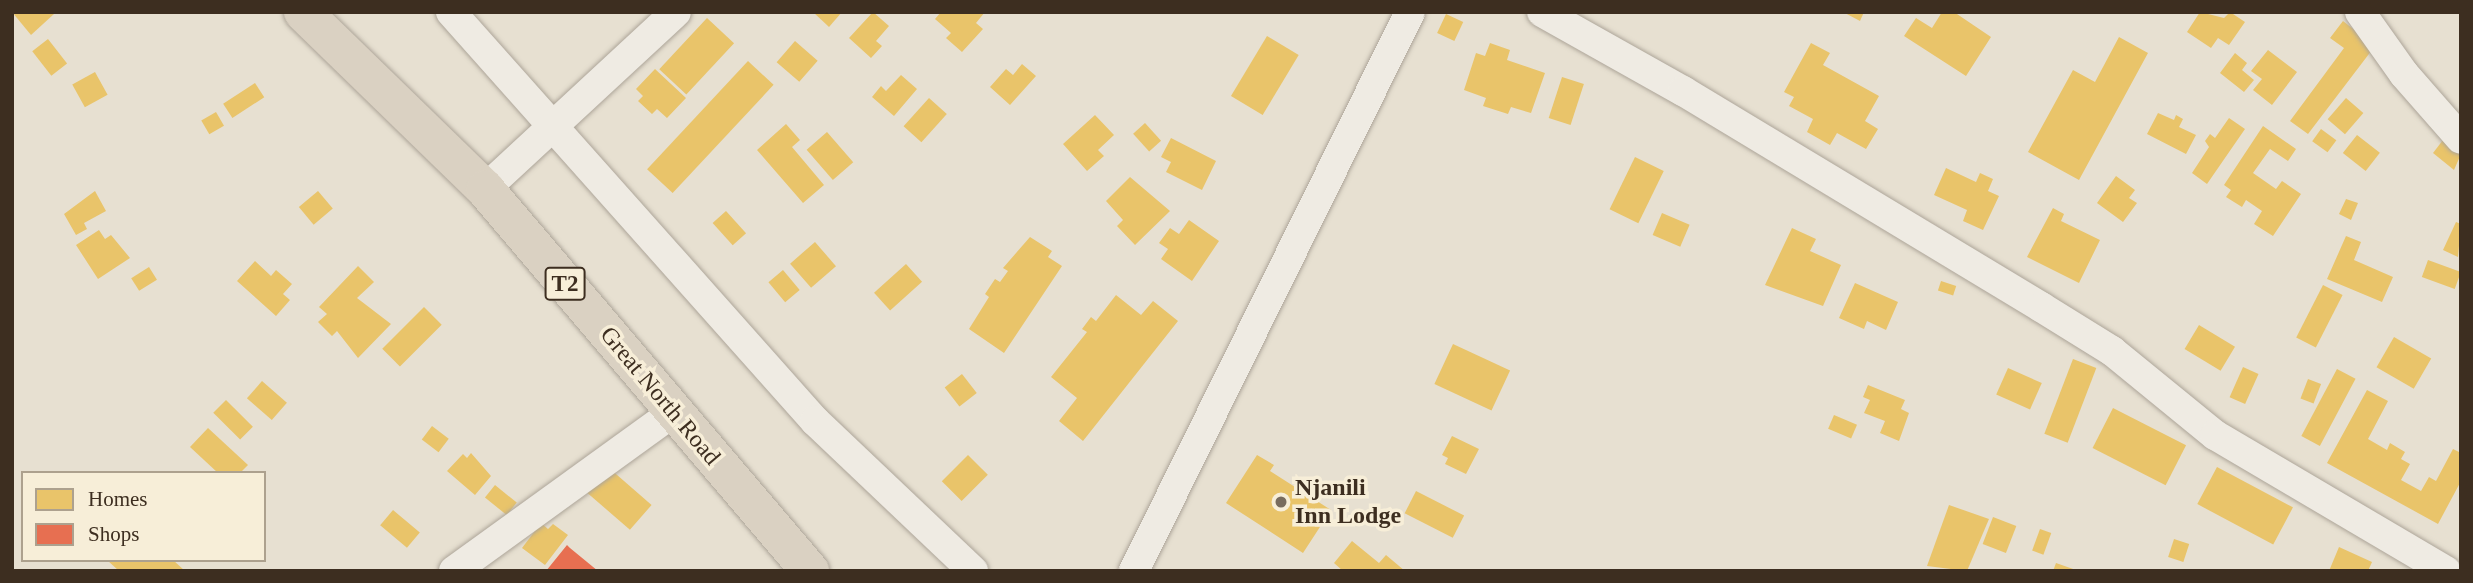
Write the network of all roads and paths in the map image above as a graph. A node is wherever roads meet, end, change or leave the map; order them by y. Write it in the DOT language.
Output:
graph roads {
  1 [pos="303,12"];
  2 [pos="452,12"];
  3 [pos="676,12"];
  4 [pos="1410,12"];
  5 [pos="1542,12"];
  6 [pos="2360,12"];
  7 [pos="553,127"];
  8 [pos="2461,139"];
  9 [pos="485,190"];
  10 [pos="674,412"];
  11 [pos="454,571"];
  12 [pos="810,571"];
  13 [pos="973,571"];
  14 [pos="1134,571"];
  15 [pos="2446,571"];
  1 -- 9 [label="highway, Great North Road / T2"];
  2 -- 7 [label="street"];
  3 -- 7 [label="street"];
  4 -- 14 [label="street"];
  5 -- 15 [label="street"];
  6 -- 8 [label="street"];
  7 -- 9 [label="street"];
  7 -- 13 [label="street"];
  9 -- 10 [label="highway, Great North Road / T2"];
  10 -- 11 [label="street"];
  10 -- 12 [label="highway, Great North Road / T2"];
}
